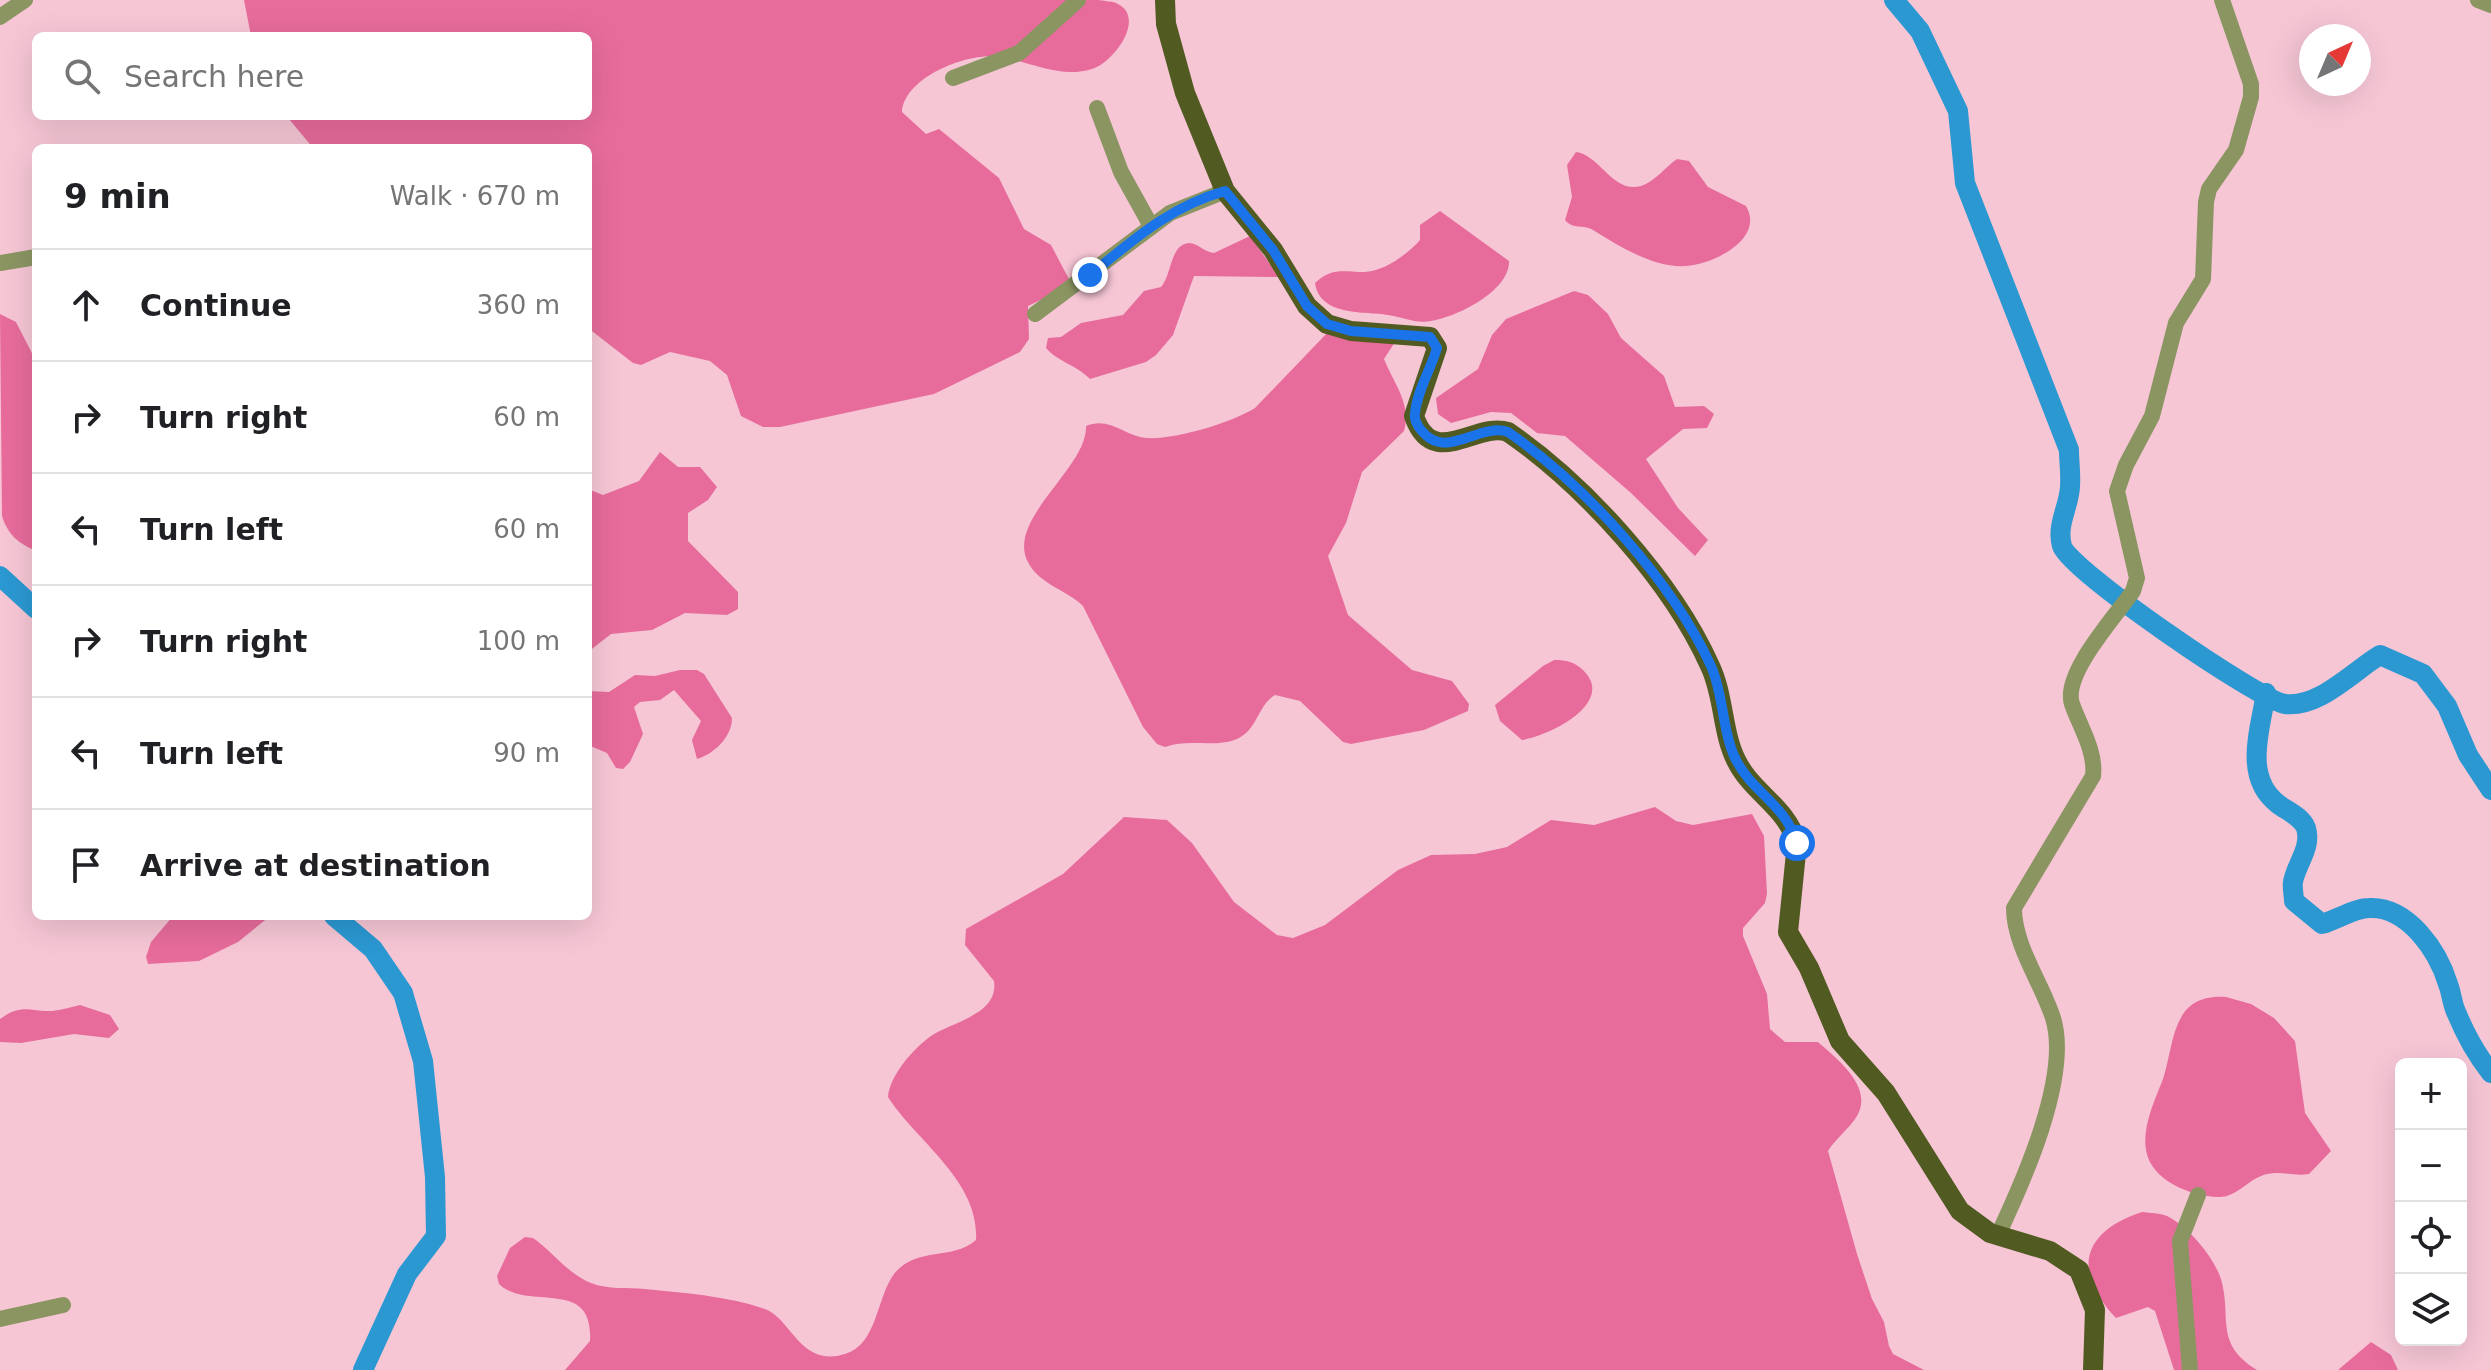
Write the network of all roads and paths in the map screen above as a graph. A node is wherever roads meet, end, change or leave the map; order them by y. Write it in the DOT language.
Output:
graph roads {
  1 [pos="25,0"];
  2 [pos="1078,0"];
  3 [pos="1165,0"];
  4 [pos="2222,0"];
  5 [pos="2478,0"];
  6 [pos="2491,5"];
  7 [pos="0,17"];
  8 [pos="953,78"];
  9 [pos="1097,108"];
  10 [pos="1225,191"];
  11 [pos="1151,226"];
  12 [pos="32,258"];
  13 [pos="0,263"];
  14 [pos="1035,314"];
  15 [pos="2198,1195"];
  16 [pos="1998,1235"];
  17 [pos="63,1305"];
  18 [pos="0,1319"];
  19 [pos="2093,1370"];
  20 [pos="2190,1370"];
  1 -- 7 [label="street"];
  2 -- 8 [label="street"];
  3 -- 10 [label="main road"];
  4 -- 16 [label="street"];
  5 -- 6 [label="street"];
  9 -- 11 [label="street"];
  10 -- 11 [label="street"];
  10 -- 16 [label="main road"];
  11 -- 14 [label="street"];
  12 -- 13 [label="street"];
  15 -- 20 [label="street"];
  16 -- 19 [label="main road"];
  17 -- 18 [label="street"];
}
